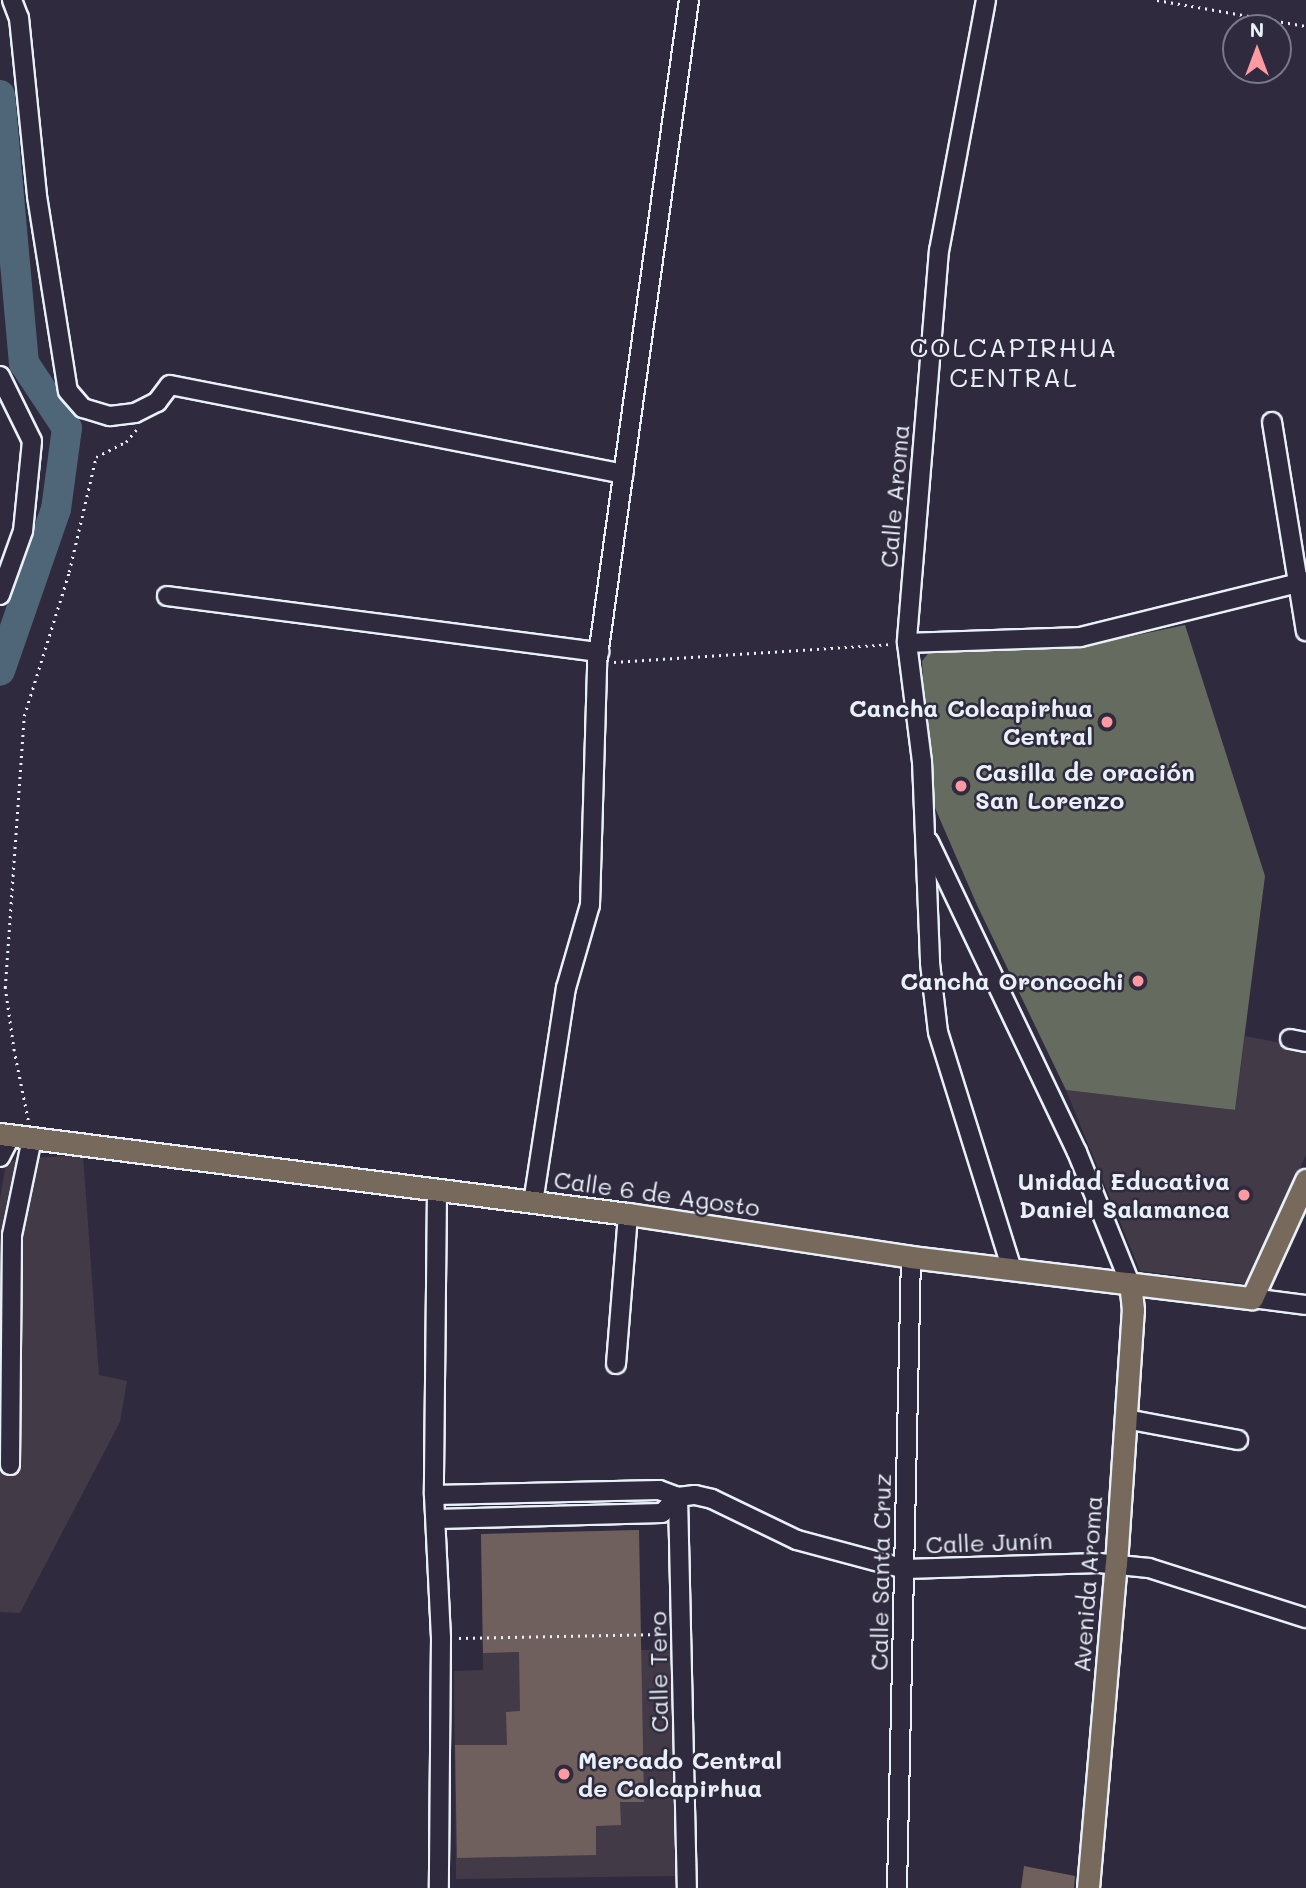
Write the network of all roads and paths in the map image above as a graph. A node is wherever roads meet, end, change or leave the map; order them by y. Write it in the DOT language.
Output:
graph roads {
  1 [pos="12,0"];
  2 [pos="689,0"];
  3 [pos="986,0"];
  4 [pos="1157,0"];
  5 [pos="1306,26"];
  6 [pos="0,376"];
  7 [pos="157,402"];
  8 [pos="1272,422"];
  9 [pos="623,474"];
  10 [pos="1301,582"];
  11 [pos="0,595"];
  12 [pos="167,596"];
  13 [pos="1306,631"];
  14 [pos="907,643"];
  15 [pos="598,657"];
  16 [pos="925,832"];
  17 [pos="5,1135"];
  18 [pos="32,1138"];
  19 [pos="0,1157"];
  20 [pos="1306,1180"];
  21 [pos="438,1191"];
  22 [pos="533,1203"];
  23 [pos="628,1214"];
  24 [pos="911,1257"];
  25 [pos="1012,1269"];
  26 [pos="1130,1283"];
  27 [pos="1252,1298"];
  28 [pos="1306,1306"];
  29 [pos="617,1364"];
  30 [pos="1126,1419"];
  31 [pos="1238,1440"];
  32 [pos="10,1465"];
  33 [pos="434,1495"];
  34 [pos="678,1497"];
  35 [pos="437,1519"];
  36 [pos="1116,1564"];
  37 [pos="905,1569"];
  38 [pos="1306,1618"];
  39 [pos="682,1634"];
  40 [pos="441,1638"];
  41 [pos="439,1888"];
  42 [pos="687,1888"];
  43 [pos="897,1888"];
  44 [pos="1088,1888"];
  1 -- 7 [label="street"];
  2 -- 9 [label="street"];
  3 -- 14 [label="street, Calle Aroma"];
  4 -- 5 [label="path"];
  6 -- 11 [label="street"];
  7 -- 9 [label="street"];
  7 -- 18 [label="path"];
  8 -- 10 [label="street"];
  9 -- 15 [label="street"];
  10 -- 13 [label="street"];
  10 -- 14 [label="street"];
  12 -- 15 [label="street"];
  14 -- 15 [label="path"];
  14 -- 16 [label="street, Calle Aroma"];
  15 -- 22 [label="street"];
  16 -- 25 [label="street, Calle Aroma"];
  16 -- 26 [label="street"];
  17 -- 18 [label="main road, Calle 6 de Agosto"];
  17 -- 19 [label="street"];
  18 -- 21 [label="main road, Calle 6 de Agosto"];
  18 -- 32 [label="street"];
  20 -- 27 [label="main road"];
  21 -- 22 [label="main road, Calle 6 de Agosto"];
  21 -- 33 [label="street"];
  22 -- 23 [label="main road, Calle 6 de Agosto"];
  23 -- 24 [label="main road, Calle 6 de Agosto"];
  23 -- 29 [label="street"];
  24 -- 25 [label="main road, Calle 6 de Agosto"];
  24 -- 37 [label="street, Calle Santa Cruz"];
  25 -- 26 [label="main road, Calle 6 de Agosto"];
  26 -- 27 [label="main road, Calle 6 de Agosto"];
  26 -- 30 [label="main road, Avenida Aroma"];
  27 -- 28 [label="street, Calle 6 de Agosto"];
  30 -- 31 [label="street"];
  30 -- 36 [label="main road, Avenida Aroma"];
  33 -- 34 [label="street, Calle Junín"];
  33 -- 35 [label="street"];
  34 -- 35 [label="street"];
  34 -- 37 [label="street, Calle Junín"];
  34 -- 39 [label="street, Calle Tero"];
  35 -- 40 [label="street"];
  36 -- 37 [label="street, Calle Junín"];
  36 -- 38 [label="street, Calle Junín"];
  36 -- 44 [label="main road, Avenida Aroma"];
  37 -- 43 [label="street, Calle Santa Cruz"];
  39 -- 40 [label="path"];
  39 -- 42 [label="street, Calle Tero"];
  40 -- 41 [label="street"];
}
